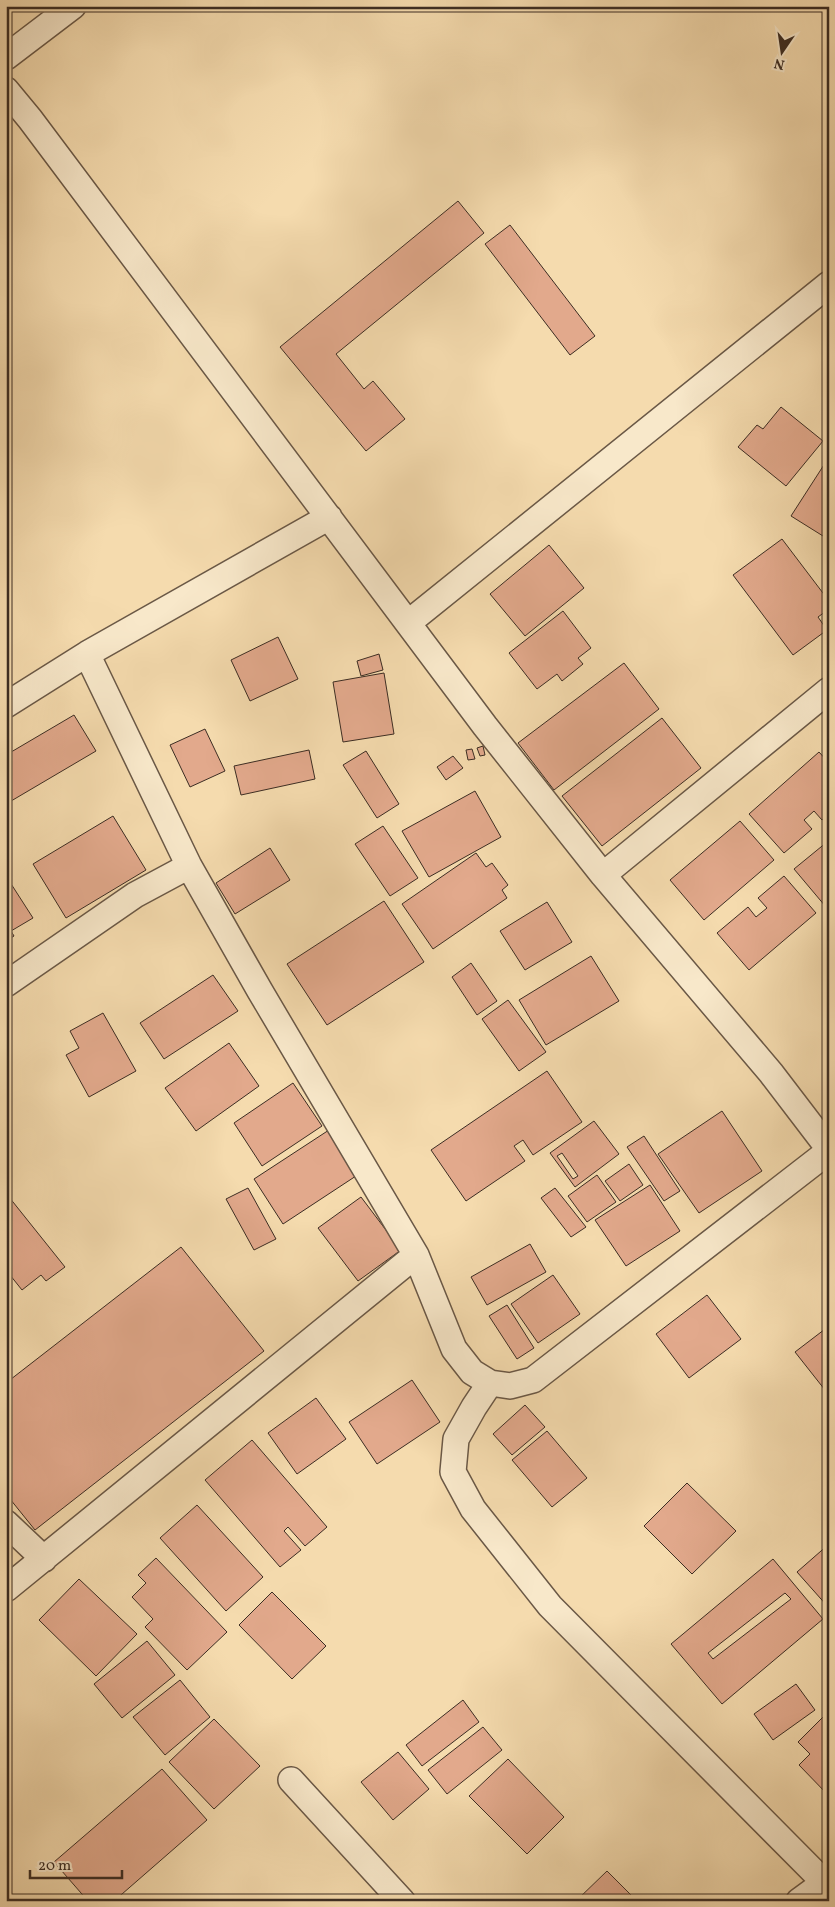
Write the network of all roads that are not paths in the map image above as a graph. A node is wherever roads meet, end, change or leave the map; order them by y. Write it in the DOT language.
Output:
graph roads {
  1 [pos="73,6"];
  2 [pos="6,57"];
  3 [pos="6,90"];
  4 [pos="829,284"];
  5 [pos="329,517"];
  6 [pos="408,623"];
  7 [pos="87,654"];
  8 [pos="829,690"];
  9 [pos="6,706"];
  10 [pos="189,866"];
  11 [pos="603,875"];
  12 [pos="6,984"];
  13 [pos="829,1150"];
  14 [pos="416,1255"];
  15 [pos="490,1383"];
  16 [pos="6,1522"];
  17 [pos="44,1559"];
  18 [pos="6,1589"];
  19 [pos="291,1780"];
  20 [pos="826,1880"];
  21 [pos="402,1901"];
  22 [pos="799,1901"];
  1 -- 2 [label="street"];
  3 -- 5 [label="street"];
  4 -- 6 [label="street"];
  5 -- 6 [label="street"];
  5 -- 7 [label="street"];
  6 -- 11 [label="street"];
  7 -- 9 [label="street"];
  7 -- 10 [label="street"];
  8 -- 11 [label="street"];
  10 -- 12 [label="street"];
  10 -- 14 [label="street"];
  11 -- 13 [label="street"];
  13 -- 15 [label="street"];
  14 -- 15 [label="street"];
  14 -- 17 [label="street"];
  15 -- 20 [label="street"];
  16 -- 17 [label="street"];
  17 -- 18 [label="street"];
  19 -- 21 [label="street"];
  20 -- 22 [label="street"];
}
